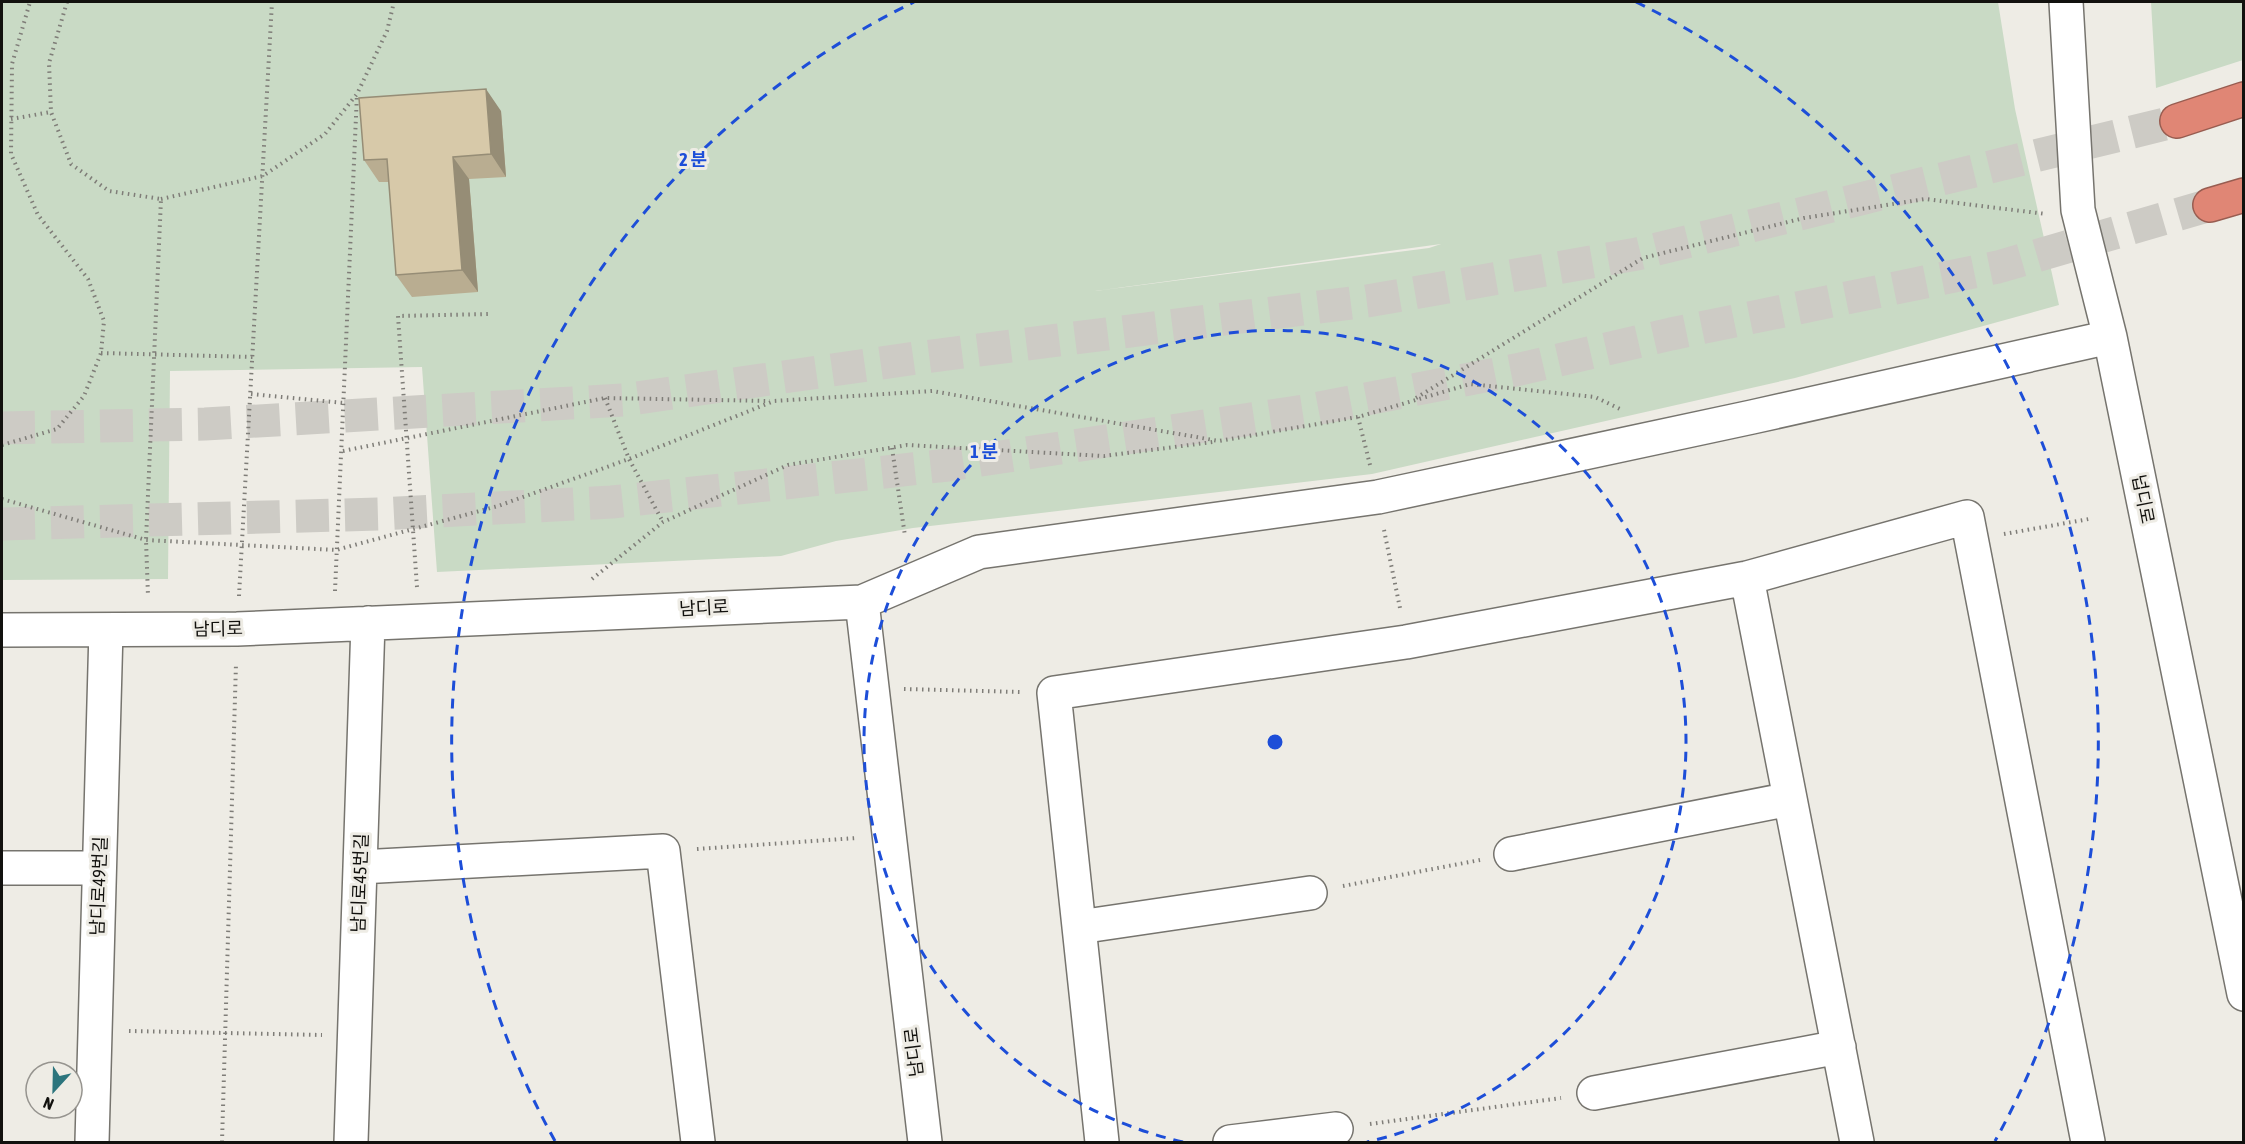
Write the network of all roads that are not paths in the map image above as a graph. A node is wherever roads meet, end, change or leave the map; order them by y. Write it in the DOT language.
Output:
graph roads {
  1 [pos="2066,2"];
  2 [pos="2244,99"];
  3 [pos="2177,121"];
  4 [pos="2244,195"];
  5 [pos="2210,206"];
  6 [pos="2110,337"];
  7 [pos="1748,578"];
  8 [pos="862,602"];
  9 [pos="368,623"];
  10 [pos="2,630"];
  11 [pos="106,630"];
  12 [pos="1790,799"];
  13 [pos="1511,854"];
  14 [pos="360,867"];
  15 [pos="2,868"];
  16 [pos="99,868"];
  17 [pos="1310,893"];
  18 [pos="1079,927"];
  19 [pos="2244,994"];
  20 [pos="1839,1047"];
  21 [pos="1594,1093"];
  22 [pos="1336,1129"];
  23 [pos="92,1143"];
  24 [pos="351,1143"];
  25 [pos="698,1143"];
  26 [pos="925,1143"];
  27 [pos="1102,1143"];
  28 [pos="1230,1143"];
  29 [pos="1857,1143"];
  30 [pos="2088,1143"];
  1 -- 6 [label="street, 넙디로"];
  2 -- 3 [label="highway"];
  4 -- 5 [label="highway"];
  6 -- 8 [label="street"];
  6 -- 19 [label="street, 넙디로"];
  7 -- 12 [label="street"];
  7 -- 18 [label="street"];
  7 -- 30 [label="street"];
  8 -- 9 [label="street, 남디로"];
  8 -- 26 [label="street, 남디로"];
  9 -- 11 [label="street, 남디로"];
  9 -- 14 [label="street, 남디로45번길"];
  10 -- 11 [label="street, 남디로"];
  11 -- 16 [label="street, 남디로49번길"];
  12 -- 13 [label="street"];
  12 -- 20 [label="street"];
  14 -- 24 [label="street, 남디로45번길"];
  14 -- 25 [label="street"];
  15 -- 16 [label="street"];
  16 -- 23 [label="street, 남디로49번길"];
  17 -- 18 [label="street"];
  18 -- 27 [label="street"];
  20 -- 21 [label="street"];
  20 -- 29 [label="street"];
  22 -- 28 [label="street"];
}
